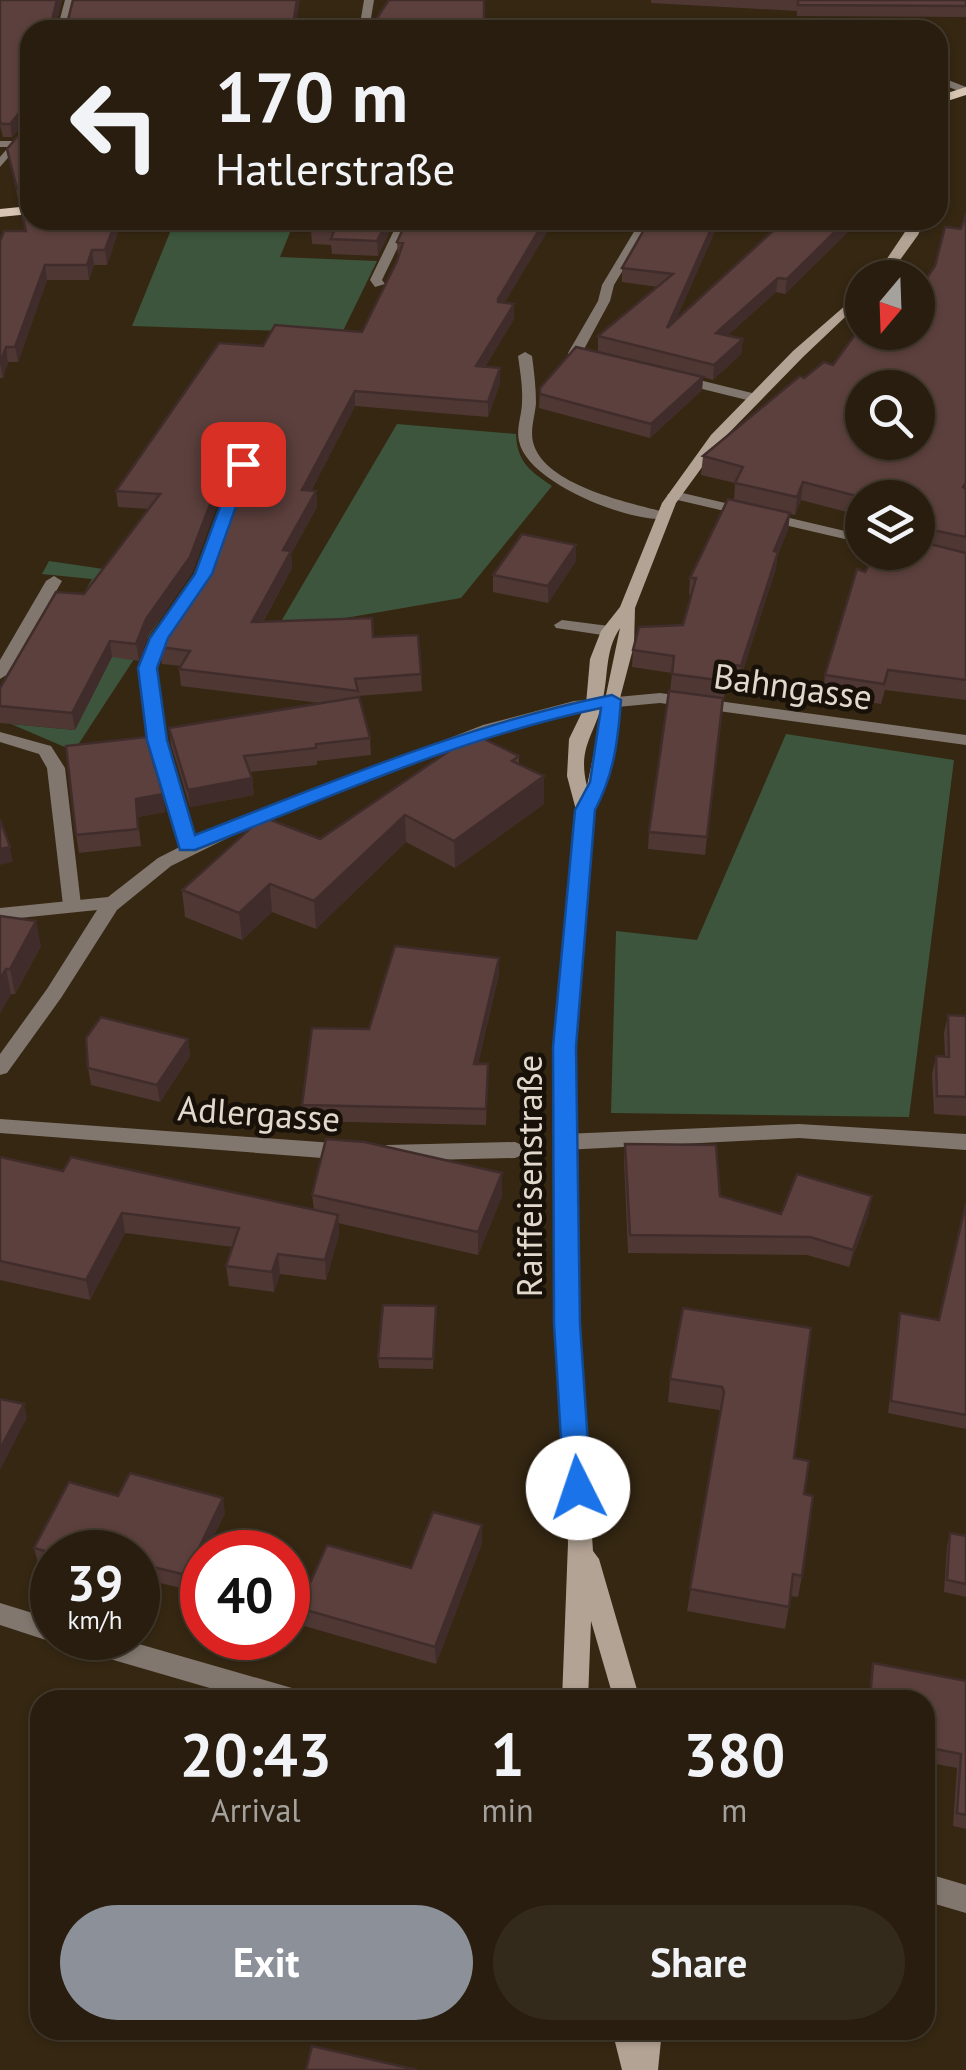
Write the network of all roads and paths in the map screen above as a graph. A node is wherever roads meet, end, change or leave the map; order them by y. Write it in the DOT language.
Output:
graph roads {
  1 [pos="0,144"];
  2 [pos="20,147"];
  3 [pos="0,164"];
  4 [pos="400,230"];
  5 [pos="641,230"];
  6 [pos="915,230"];
  7 [pos="894,260"];
  8 [pos="379,284"];
  9 [pos="845,312"];
  10 [pos="526,356"];
  11 [pos="612,362"];
  12 [pos="668,376"];
  13 [pos="755,398"];
  14 [pos="243,464"];
  15 [pos="674,495"];
  16 [pos="663,516"];
  17 [pos="845,535"];
  18 [pos="54,581"];
  19 [pos="627,608"];
  20 [pos="562,625"];
  21 [pos="610,631"];
  22 [pos="0,674"];
  23 [pos="603,702"];
  24 [pos="0,737"];
  25 [pos="966,740"];
  26 [pos="585,810"];
  27 [pos="188,846"];
  28 [pos="112,902"];
  29 [pos="72,905"];
  30 [pos="0,914"];
  31 [pos="0,1068"];
  32 [pos="0,1126"];
  33 [pos="564,1142"];
  34 [pos="966,1142"];
  35 [pos="515,1150"];
  36 [pos="581,1542"];
  37 [pos="0,1614"];
  38 [pos="30,1623"];
  39 [pos="155,1660"];
  40 [pos="258,1690"];
  41 [pos="575,1690"];
  42 [pos="624,1690"];
  43 [pos="935,1889"];
  44 [pos="966,1899"];
  45 [pos="630,2040"];
  46 [pos="645,2040"];
  47 [pos="640,2070"];
  1 -- 2 [label="street"];
  2 -- 3 [label="street"];
  4 -- 8 [label="street"];
  5 -- 11 [label="street"];
  6 -- 7 [label="street"];
  9 -- 13 [label="street"];
  10 -- 16 [label="street"];
  12 -- 13 [label="street"];
  13 -- 15 [label="street"];
  14 -- 27 [label="street"];
  15 -- 16 [label="street"];
  15 -- 17 [label="street"];
  16 -- 19 [label="street"];
  18 -- 22 [label="street"];
  19 -- 21 [label="street"];
  19 -- 23 [label="street"];
  20 -- 21 [label="street"];
  21 -- 23 [label="street"];
  23 -- 25 [label="street, Bahngasse"];
  23 -- 26 [label="street, Raiffeisenstraße"];
  23 -- 26 [label="street, Raiffeisenstraße"];
  23 -- 27 [label="street, Bahngasse"];
  24 -- 29 [label="street"];
  26 -- 33 [label="street, Raiffeisenstraße"];
  27 -- 28 [label="street, Bahngasse"];
  28 -- 29 [label="street"];
  28 -- 31 [label="street, Bahngasse"];
  29 -- 30 [label="street"];
  32 -- 35 [label="street, Adlergasse"];
  33 -- 34 [label="street"];
  33 -- 36 [label="street, Raiffeisenstraße"];
  36 -- 41 [label="street, Raiffeisenstraße"];
  36 -- 42 [label="street, Raiffeisenstraße"];
  37 -- 38 [label="street"];
  39 -- 40 [label="street"];
  43 -- 44 [label="street"];
  45 -- 47 [label="street"];
  46 -- 47 [label="street"];
}
